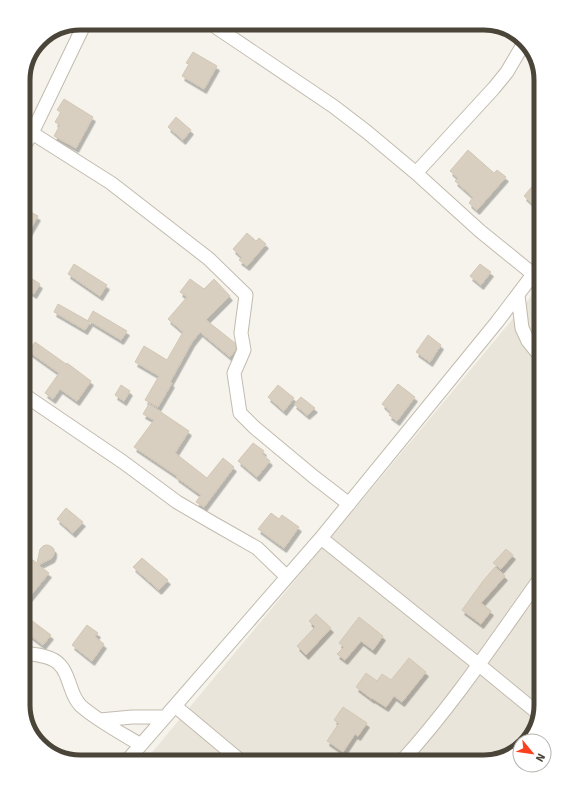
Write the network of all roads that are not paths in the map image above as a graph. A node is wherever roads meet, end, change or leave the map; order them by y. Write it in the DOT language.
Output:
graph roads {
  1 [pos="82,30"];
  2 [pos="220,30"];
  3 [pos="521,47"];
  4 [pos="32,133"];
  5 [pos="30,136"];
  6 [pos="416,173"];
  7 [pos="534,267"];
  8 [pos="534,273"];
  9 [pos="518,295"];
  10 [pos="534,348"];
  11 [pos="30,399"];
  12 [pos="349,504"];
  13 [pos="321,538"];
  14 [pos="287,577"];
  15 [pos="534,587"];
  16 [pos="30,654"];
  17 [pos="478,664"];
  18 [pos="175,706"];
  19 [pos="534,710"];
  20 [pos="165,717"];
  21 [pos="100,720"];
  22 [pos="141,744"];
  23 [pos="132,755"];
  24 [pos="234,755"];
  25 [pos="407,755"];
  1 -- 4 [label="street"];
  2 -- 6 [label="street"];
  3 -- 6 [label="street"];
  4 -- 5 [label="street"];
  4 -- 12 [label="street"];
  6 -- 7 [label="street"];
  8 -- 9 [label="street"];
  9 -- 10 [label="street"];
  9 -- 12 [label="street"];
  11 -- 14 [label="street"];
  12 -- 13 [label="street"];
  13 -- 14 [label="street"];
  13 -- 17 [label="street"];
  14 -- 18 [label="street"];
  15 -- 17 [label="street"];
  16 -- 21 [label="street"];
  17 -- 19 [label="street"];
  17 -- 25 [label="street"];
  18 -- 20 [label="street"];
  18 -- 24 [label="street"];
  20 -- 21 [label="street"];
  20 -- 22 [label="street"];
  21 -- 22 [label="street"];
  22 -- 23 [label="street"];
}
